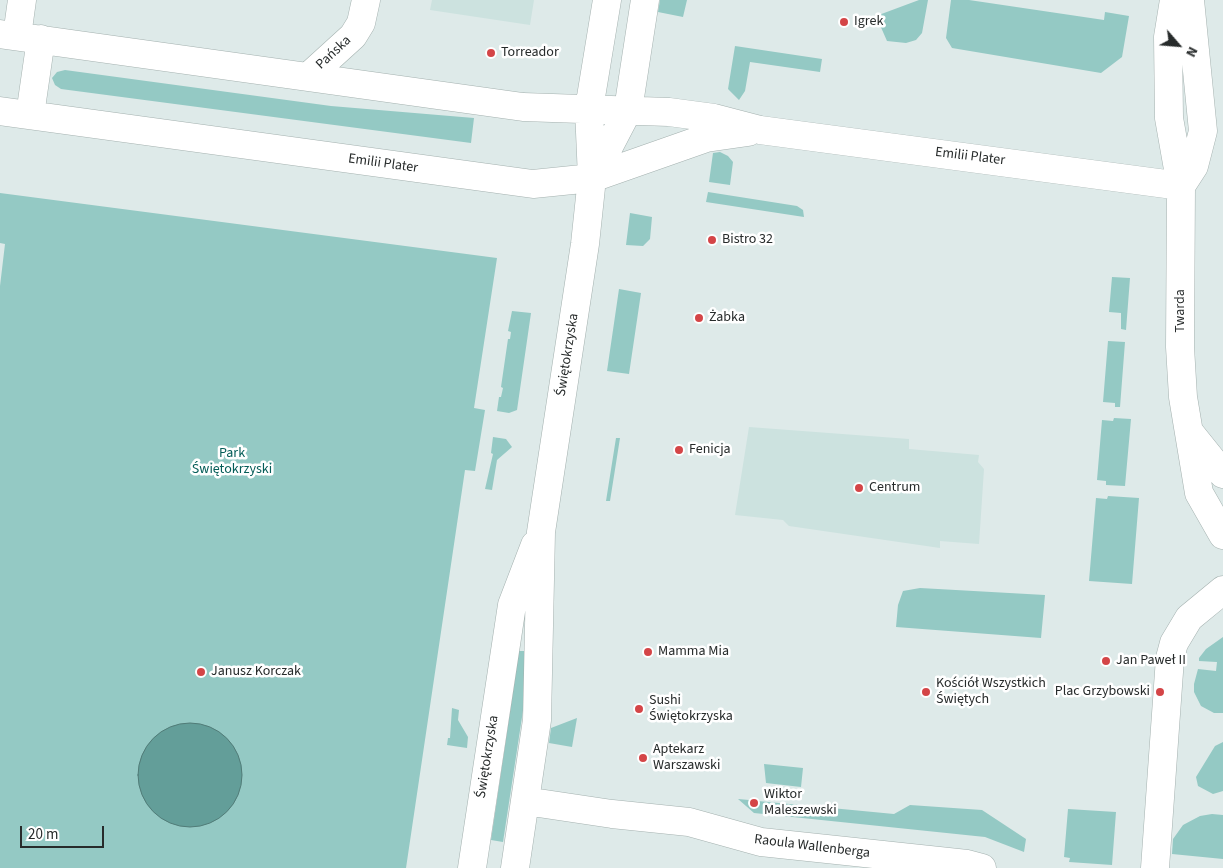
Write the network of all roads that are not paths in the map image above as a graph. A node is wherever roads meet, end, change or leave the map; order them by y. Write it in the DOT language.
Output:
graph roads {
  1 [pos="22,0"];
  2 [pos="366,0"];
  3 [pos="607,0"];
  4 [pos="645,0"];
  5 [pos="1174,0"];
  6 [pos="1190,0"];
  7 [pos="19,36"];
  8 [pos="309,76"];
  9 [pos="589,109"];
  10 [pos="628,110"];
  11 [pos="0,111"];
  12 [pos="30,115"];
  13 [pos="760,130"];
  14 [pos="592,178"];
  15 [pos="1181,186"];
  16 [pos="1191,434"];
  17 [pos="1223,474"];
  18 [pos="541,532"];
  19 [pos="1223,535"];
  20 [pos="1223,590"];
  21 [pos="525,801"];
  22 [pos="472,868"];
  23 [pos="515,868"];
  24 [pos="982,868"];
  25 [pos="1155,868"];
  1 -- 7 [label="street"];
  2 -- 8 [label="street, Pańska"];
  3 -- 9 [label="street, Świętokrzyska"];
  4 -- 10 [label="street, Świętokrzyska"];
  5 -- 15 [label="street, Twarda"];
  6 -- 15 [label="street"];
  7 -- 8 [label="street, Emilii Plater"];
  7 -- 12 [label="street"];
  8 -- 9 [label="street, Emilii Plater"];
  9 -- 10 [label="street, Emilii Plater"];
  9 -- 14 [label="street, Świętokrzyska"];
  10 -- 13 [label="street, Emilii Plater"];
  10 -- 14 [label="street, Świętokrzyska"];
  11 -- 12 [label="street, Emilii Plater"];
  12 -- 14 [label="street, Emilii Plater"];
  13 -- 14 [label="street, Emilii Plater"];
  13 -- 15 [label="street, Emilii Plater"];
  14 -- 18 [label="street, Świętokrzyska"];
  15 -- 16 [label="street, Twarda"];
  16 -- 17 [label="street, Twarda"];
  16 -- 19 [label="street, Twarda"];
  18 -- 21 [label="street, Świętokrzyska"];
  18 -- 22 [label="street, Świętokrzyska"];
  20 -- 25 [label="street"];
  21 -- 23 [label="street, Świętokrzyska"];
  21 -- 24 [label="street, Raoula Wallenberga"];
}
